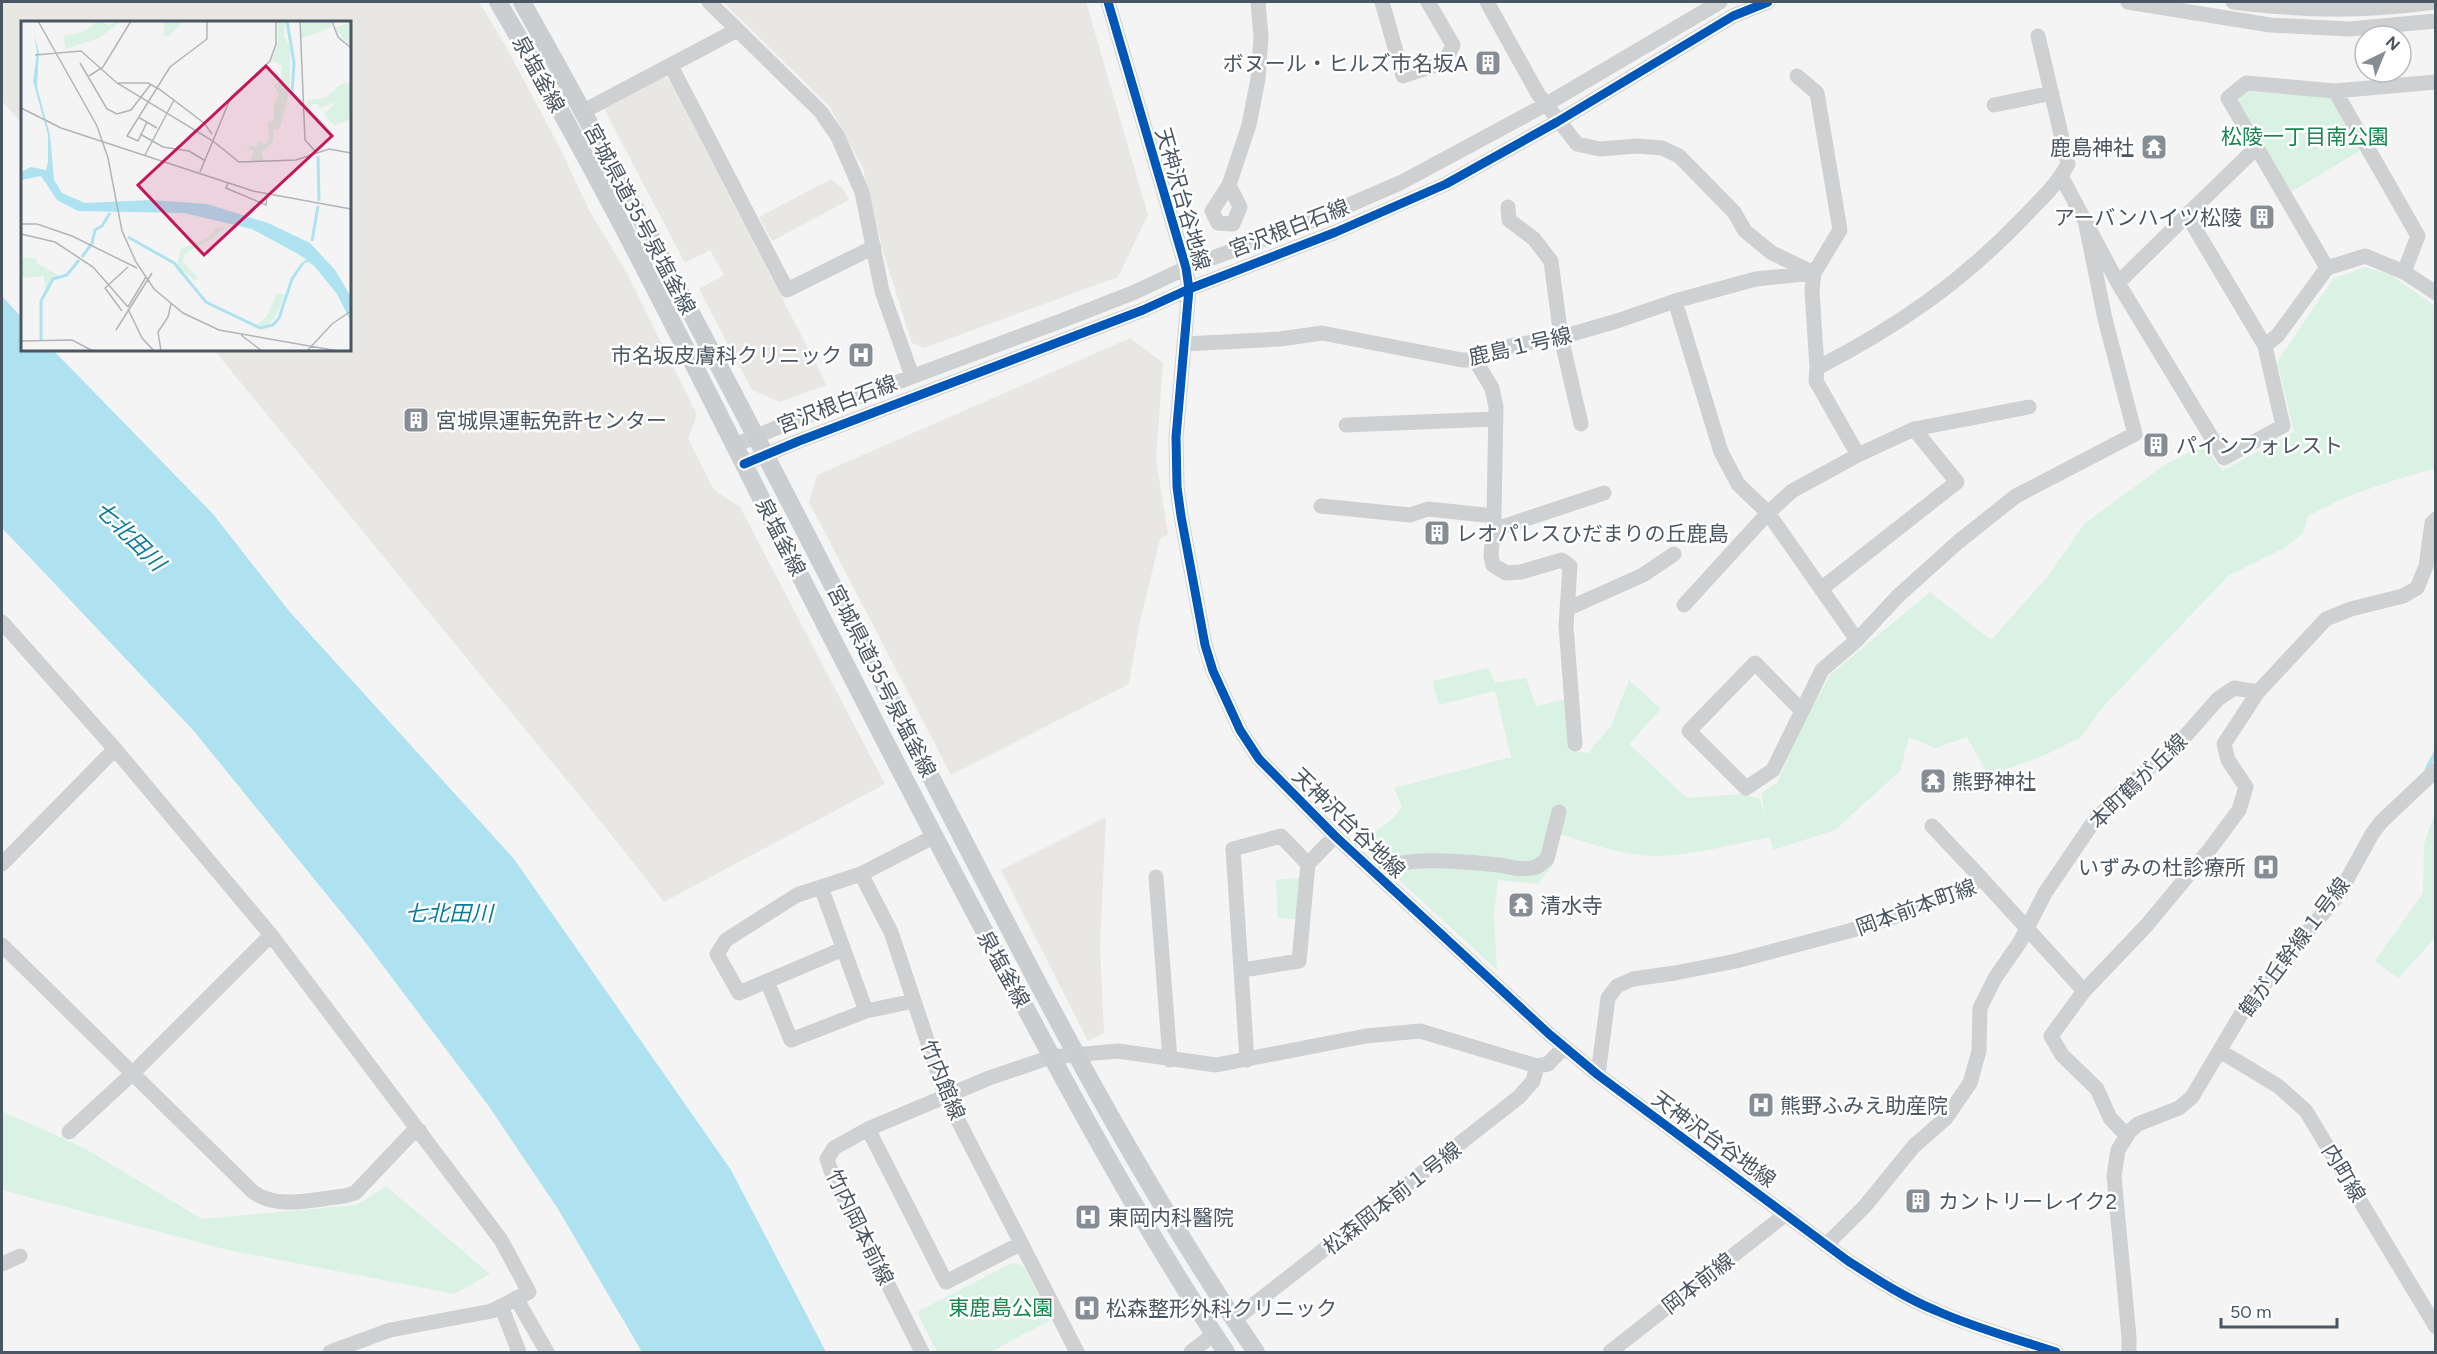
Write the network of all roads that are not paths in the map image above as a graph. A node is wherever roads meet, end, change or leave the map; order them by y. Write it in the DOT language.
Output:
graph roads {
  1 [pos="498,2"];
  2 [pos="522,2"];
  3 [pos="709,2"];
  4 [pos="1108,2"];
  5 [pos="1258,2"];
  6 [pos="1382,2"];
  7 [pos="1428,2"];
  8 [pos="1487,2"];
  9 [pos="1720,2"];
  10 [pos="1768,2"];
  11 [pos="2128,2"];
  12 [pos="2233,2"];
  13 [pos="2435,2"];
  14 [pos="2436,21"];
  15 [pos="737,30"];
  16 [pos="2037,36"];
  17 [pos="671,66"];
  18 [pos="1797,76"];
  19 [pos="2436,82"];
  20 [pos="2335,91"];
  21 [pos="2052,93"];
  22 [pos="1545,105"];
  23 [pos="1994,105"];
  24 [pos="582,112"];
  25 [pos="1557,122"];
  26 [pos="2256,148"];
  27 [pos="2061,176"];
  28 [pos="1229,185"];
  29 [pos="1508,207"];
  30 [pos="2187,215"];
  31 [pos="2085,219"];
  32 [pos="874,247"];
  33 [pos="1186,268"];
  34 [pos="2327,268"];
  35 [pos="2404,272"];
  36 [pos="1814,273"];
  37 [pos="2118,283"];
  38 [pos="1189,289"];
  39 [pos="2436,293"];
  40 [pos="1675,301"];
  41 [pos="1561,338"];
  42 [pos="1184,344"];
  43 [pos="2265,346"];
  44 [pos="1475,360"];
  45 [pos="1817,368"];
  46 [pos="912,376"];
  47 [pos="2028,407"];
  48 [pos="1495,419"];
  49 [pos="1581,424"];
  50 [pos="1346,425"];
  51 [pos="1914,429"];
  52 [pos="755,436"];
  53 [pos="735,445"];
  54 [pos="764,454"];
  55 [pos="1858,455"];
  56 [pos="744,464"];
  57 [pos="1604,493"];
  58 [pos="1322,506"];
  59 [pos="1768,513"];
  60 [pos="2436,519"];
  61 [pos="1493,523"];
  62 [pos="1674,554"];
  63 [pos="1821,589"];
  64 [pos="1684,605"];
  65 [pos="1567,609"];
  66 [pos="2,622"];
  67 [pos="1857,640"];
  68 [pos="2258,692"];
  69 [pos="1801,710"];
  70 [pos="1575,744"];
  71 [pos="115,749"];
  72 [pos="2436,770"];
  73 [pos="1559,812"];
  74 [pos="1932,826"];
  75 [pos="1335,836"];
  76 [pos="933,837"];
  77 [pos="2,864"];
  78 [pos="1308,864"];
  79 [pos="1375,873"];
  80 [pos="861,874"];
  81 [pos="1155,877"];
  82 [pos="1982,879"];
  83 [pos="821,887"];
  84 [pos="2028,927"];
  85 [pos="271,935"];
  86 [pos="2,945"];
  87 [pos="843,949"];
  88 [pos="1243,970"];
  89 [pos="767,981"];
  90 [pos="2084,991"];
  91 [pos="914,1001"];
  92 [pos="866,1011"];
  93 [pos="1564,1047"];
  94 [pos="2220,1052"];
  95 [pos="1077,1054"];
  96 [pos="1051,1057"];
  97 [pos="1170,1060"];
  98 [pos="1247,1060"];
  99 [pos="1537,1066"];
  100 [pos="133,1073"];
  101 [pos="1598,1075"];
  102 [pos="946,1096"];
  103 [pos="868,1129"];
  104 [pos="420,1131"];
  105 [pos="69,1132"];
  106 [pos="2126,1135"];
  107 [pos="1786,1214"];
  108 [pos="1020,1244"];
  109 [pos="1826,1245"];
  110 [pos="20,1256"];
  111 [pos="2,1264"];
  112 [pos="516,1298"];
  113 [pos="501,1306"];
  114 [pos="1234,1320"];
  115 [pos="2436,1327"];
  116 [pos="1214,1334"];
  117 [pos="330,1353"];
  118 [pos="519,1353"];
  119 [pos="547,1353"];
  120 [pos="922,1353"];
  121 [pos="1077,1353"];
  122 [pos="1191,1353"];
  123 [pos="1226,1353"];
  124 [pos="1256,1353"];
  125 [pos="1610,1353"];
  126 [pos="2056,1353"];
  127 [pos="2129,1353"];
  1 -- 53 [label="main road, 泉塩釜線"];
  2 -- 24 [label="main road, 宮城県道35号泉塩釜線"];
  3 -- 15 [label="street"];
  4 -- 33 [label="street, 天神沢台谷地線"];
  5 -- 28 [label="street"];
  6 -- 7 [label="street"];
  8 -- 22 [label="street"];
  9 -- 22 [label="street, 宮沢根白石線"];
  10 -- 25 [label="street"];
  11 -- 14 [label="street"];
  12 -- 13 [label="street"];
  15 -- 17 [label="street"];
  15 -- 32 [label="street"];
  16 -- 21 [label="street"];
  17 -- 24 [label="street"];
  17 -- 32 [label="street"];
  18 -- 36 [label="street"];
  19 -- 20 [label="street"];
  20 -- 26 [label="street"];
  20 -- 35 [label="street"];
  21 -- 23 [label="street"];
  21 -- 27 [label="street"];
  22 -- 25 [label="street"];
  22 -- 33 [label="street, 宮沢根白石線"];
  24 -- 52 [label="main road, 宮城県道35号泉塩釜線"];
  25 -- 36 [label="street"];
  25 -- 38 [label="street"];
  26 -- 30 [label="street"];
  26 -- 34 [label="street"];
  27 -- 31 [label="street"];
  27 -- 45 [label="street"];
  29 -- 41 [label="street"];
  30 -- 37 [label="street"];
  30 -- 43 [label="street"];
  31 -- 37 [label="street"];
  31 -- 67 [label="street"];
  32 -- 46 [label="street"];
  33 -- 38 [label="street, 天神沢台谷地線"];
  33 -- 46 [label="street, 宮沢根白石線"];
  34 -- 35 [label="street"];
  34 -- 43 [label="street"];
  35 -- 39 [label="street"];
  36 -- 40 [label="street, 鹿島１号線"];
  36 -- 45 [label="street"];
  37 -- 43 [label="street"];
  38 -- 42 [label="street, 天神沢台谷地線"];
  38 -- 54 [label="street"];
  40 -- 41 [label="street, 鹿島１号線"];
  40 -- 59 [label="street"];
  41 -- 44 [label="street, 鹿島１号線"];
  41 -- 49 [label="street"];
  42 -- 44 [label="street, 鹿島１号線"];
  42 -- 75 [label="street, 天神沢台谷地線"];
  44 -- 48 [label="street"];
  45 -- 55 [label="street"];
  46 -- 52 [label="street, 宮沢根白石線"];
  47 -- 51 [label="street"];
  48 -- 50 [label="street"];
  48 -- 61 [label="street"];
  51 -- 55 [label="street"];
  51 -- 63 [label="street"];
  52 -- 53 [label="street, 宮沢根白石線"];
  52 -- 54 [label="main road, 宮城県道35号泉塩釜線"];
  53 -- 56 [label="main road, 泉塩釜線"];
  54 -- 56 [label="street"];
  54 -- 95 [label="main road, 宮城県道35号泉塩釜線"];
  55 -- 59 [label="street"];
  56 -- 76 [label="main road, 泉塩釜線"];
  57 -- 61 [label="street"];
  58 -- 61 [label="street"];
  59 -- 63 [label="street"];
  59 -- 64 [label="street"];
  60 -- 68 [label="street"];
  61 -- 65 [label="street"];
  62 -- 65 [label="street"];
  63 -- 67 [label="street"];
  65 -- 70 [label="street"];
  66 -- 71 [label="street"];
  67 -- 69 [label="street"];
  68 -- 84 [label="street, 本町鶴が丘線"];
  68 -- 90 [label="street"];
  69 -- 69 [label="street"];
  71 -- 77 [label="street"];
  71 -- 85 [label="street"];
  72 -- 94 [label="street, 鶴が丘幹線１号線"];
  73 -- 79 [label="street"];
  74 -- 82 [label="street"];
  75 -- 78 [label="street"];
  75 -- 79 [label="street, 天神沢台谷地線"];
  76 -- 80 [label="street"];
  76 -- 96 [label="main road, 泉塩釜線"];
  78 -- 88 [label="street"];
  78 -- 88 [label="street"];
  79 -- 93 [label="street, 天神沢台谷地線"];
  80 -- 83 [label="street"];
  80 -- 91 [label="street, 竹内館線"];
  81 -- 97 [label="street"];
  82 -- 84 [label="street, 岡本前本町線"];
  82 -- 101 [label="street, 岡本前本町線"];
  83 -- 87 [label="street"];
  83 -- 89 [label="street"];
  84 -- 90 [label="street, 岡本前本町線"];
  84 -- 109 [label="street, 本町鶴が丘線"];
  85 -- 100 [label="street"];
  85 -- 104 [label="street"];
  86 -- 100 [label="street"];
  87 -- 89 [label="street"];
  87 -- 92 [label="street"];
  88 -- 98 [label="street"];
  89 -- 92 [label="street"];
  90 -- 106 [label="street"];
  91 -- 92 [label="street"];
  91 -- 102 [label="street, 竹内館線"];
  93 -- 99 [label="street"];
  93 -- 101 [label="street, 天神沢台谷地線"];
  94 -- 106 [label="street, 鶴が丘幹線１号線"];
  94 -- 115 [label="street, 内町線"];
  95 -- 96 [label="street, 竹内岡本前線"];
  95 -- 97 [label="street, 竹内岡本前線"];
  95 -- 114 [label="main road, 宮城県道35号泉塩釜線"];
  96 -- 102 [label="street, 竹内岡本前線"];
  96 -- 116 [label="main road, 泉塩釜線"];
  97 -- 98 [label="street, 竹内岡本前線"];
  98 -- 99 [label="street, 竹内岡本前線"];
  99 -- 114 [label="street, 松森岡本前１号線"];
  100 -- 104 [label="street"];
  100 -- 105 [label="street"];
  101 -- 107 [label="street, 天神沢台谷地線"];
  102 -- 103 [label="street, 竹内岡本前線"];
  102 -- 108 [label="street, 竹内館線"];
  103 -- 108 [label="street"];
  103 -- 120 [label="street, 竹内岡本前線"];
  104 -- 112 [label="street"];
  106 -- 127 [label="street"];
  107 -- 109 [label="street, 天神沢台谷地線"];
  107 -- 125 [label="street, 岡本前線"];
  108 -- 121 [label="street, 竹内館線"];
  109 -- 126 [label="street, 天神沢台谷地線"];
  110 -- 111 [label="street"];
  112 -- 113 [label="street"];
  112 -- 119 [label="street"];
  113 -- 117 [label="street"];
  113 -- 118 [label="street"];
  114 -- 124 [label="main road, 宮城県道35号泉塩釜線"];
  116 -- 122 [label="street"];
  116 -- 123 [label="main road, 泉塩釜線"];
}
